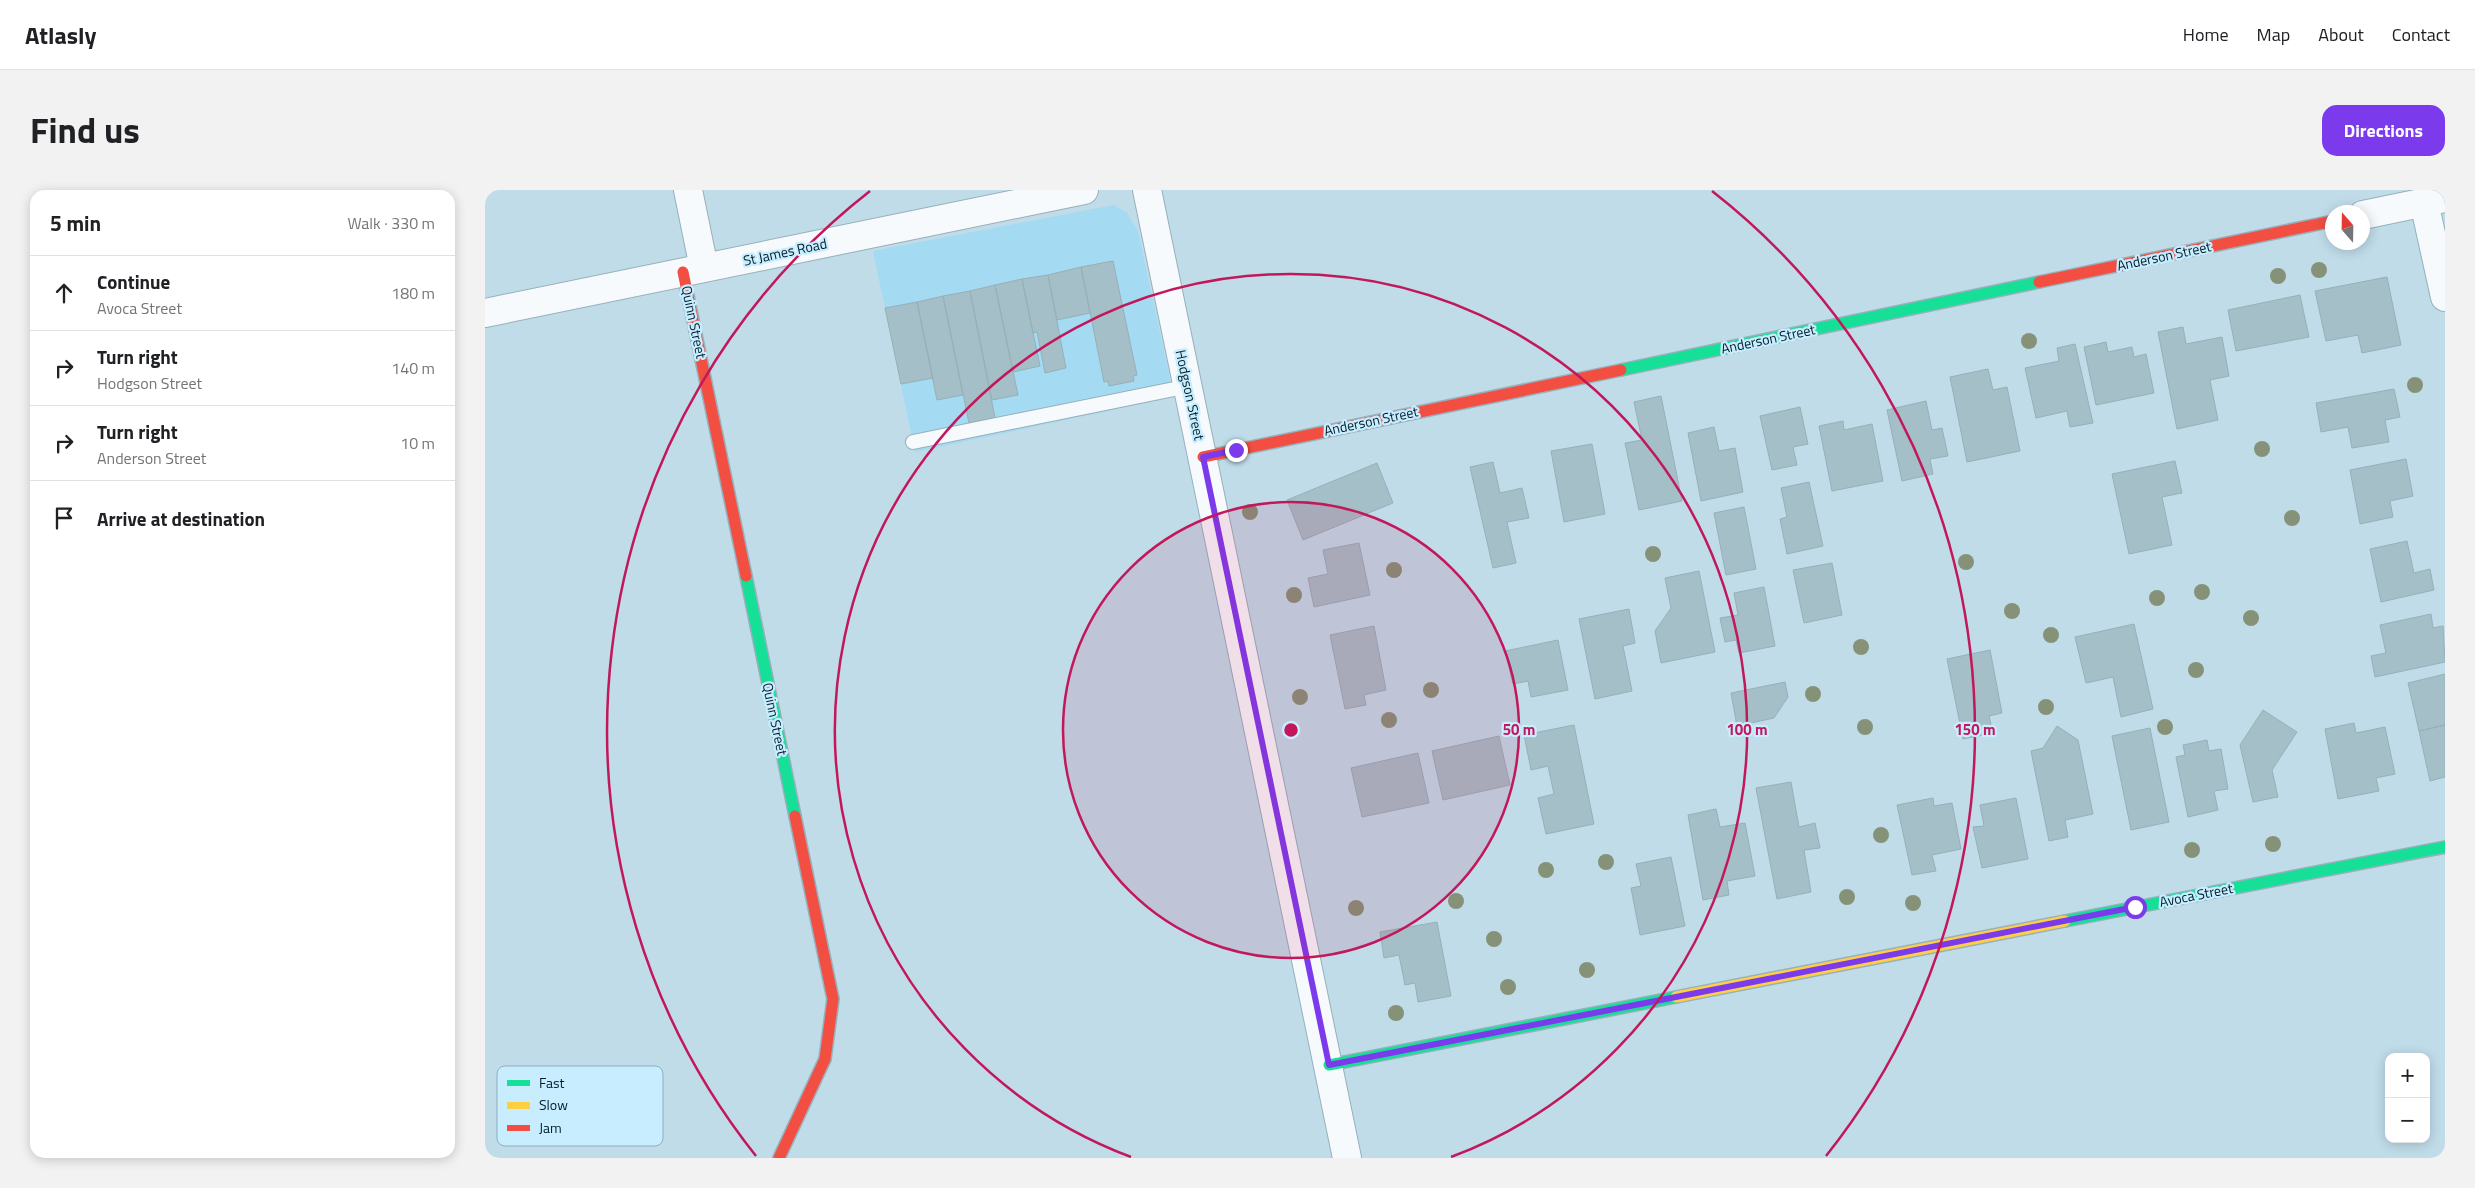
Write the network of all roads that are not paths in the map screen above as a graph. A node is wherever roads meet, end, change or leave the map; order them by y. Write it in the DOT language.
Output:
graph roads {
  1 [pos="688,190"];
  2 [pos="1084,190"];
  3 [pos="1147,190"];
  4 [pos="2435,200"];
  5 [pos="2370,214"];
  6 [pos="2325,223"];
  7 [pos="693,270"];
  8 [pos="2445,297"];
  9 [pos="485,313"];
  10 [pos="1189,386"];
  11 [pos="913,442"];
  12 [pos="1203,457"];
  13 [pos="2445,847"];
  14 [pos="1329,1065"];
  15 [pos="779,1158"];
  16 [pos="1347,1158"];
  1 -- 7 [label="street"];
  2 -- 7 [label="street, St James Road"];
  3 -- 10 [label="street, Hodgson Street"];
  4 -- 5 [label="street"];
  4 -- 8 [label="street"];
  6 -- 12 [label="street, Anderson Street"];
  7 -- 9 [label="street, St James Road"];
  7 -- 15 [label="street, Quinn Street"];
  10 -- 11 [label="lane"];
  10 -- 12 [label="street, Hodgson Street"];
  12 -- 14 [label="street, Hodgson Street"];
  13 -- 14 [label="street, Avoca Street"];
  14 -- 16 [label="street, Hodgson Street"];
}
